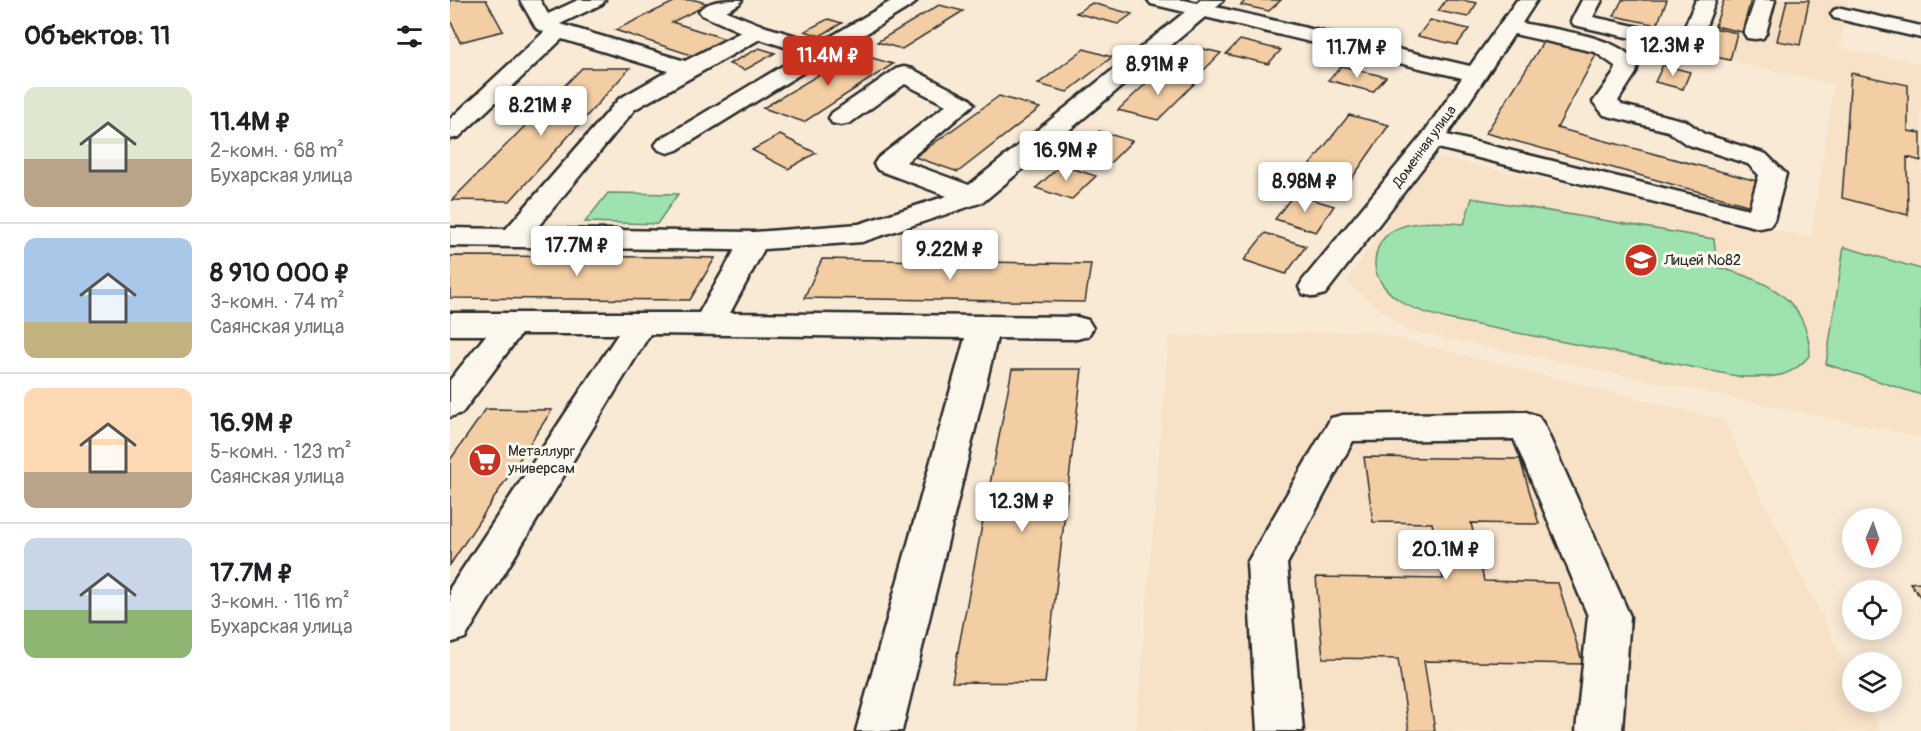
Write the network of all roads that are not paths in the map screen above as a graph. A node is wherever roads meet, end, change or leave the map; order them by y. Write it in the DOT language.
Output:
graph roads {
  1 [pos="530,0"];
  2 [pos="595,0"];
  3 [pos="732,0"];
  4 [pos="907,0"];
  5 [pos="1158,0"];
  6 [pos="1527,0"];
  7 [pos="1592,0"];
  8 [pos="1706,0"];
  9 [pos="1765,0"];
  10 [pos="1207,5"];
  11 [pos="1840,15"];
  12 [pos="550,27"];
  13 [pos="1509,27"];
  14 [pos="758,32"];
  15 [pos="1921,32"];
  16 [pos="1755,33"];
  17 [pos="822,51"];
  18 [pos="687,69"];
  19 [pos="1474,74"];
  20 [pos="841,118"];
  21 [pos="453,125"];
  22 [pos="1432,139"];
  23 [pos="668,145"];
  24 [pos="973,196"];
  25 [pos="450,237"];
  26 [pos="514,238"];
  27 [pos="754,241"];
  28 [pos="1314,287"];
  29 [pos="641,323"];
  30 [pos="450,324"];
  31 [pos="512,324"];
  32 [pos="708,324"];
  33 [pos="984,326"];
  34 [pos="1077,328"];
  35 [pos="450,404"];
  36 [pos="450,624"];
  37 [pos="879,731"];
  38 [pos="1280,731"];
  39 [pos="1599,731"];
  1 -- 12 [label="street"];
  2 -- 12 [label="street"];
  3 -- 14 [label="street"];
  4 -- 17 [label="street"];
  5 -- 10 [label="street"];
  6 -- 13 [label="street, Доменная улица"];
  7 -- 8 [label="street"];
  9 -- 16 [label="street"];
  10 -- 19 [label="street"];
  10 -- 24 [label="street"];
  11 -- 15 [label="street"];
  12 -- 18 [label="street"];
  12 -- 21 [label="street"];
  13 -- 19 [label="street, Доменная улица"];
  13 -- 22 [label="street"];
  14 -- 17 [label="street"];
  14 -- 18 [label="street"];
  17 -- 23 [label="street"];
  18 -- 26 [label="street"];
  19 -- 22 [label="street, Доменная улица"];
  20 -- 24 [label="street"];
  22 -- 28 [label="street, Доменная улица"];
  24 -- 27 [label="street"];
  25 -- 26 [label="street"];
  26 -- 27 [label="street"];
  27 -- 32 [label="street"];
  29 -- 31 [label="street"];
  29 -- 32 [label="street"];
  29 -- 36 [label="street"];
  30 -- 31 [label="street"];
  31 -- 35 [label="street"];
  32 -- 33 [label="street"];
  33 -- 34 [label="street"];
  33 -- 37 [label="street"];
  38 -- 39 [label="street"];
}
